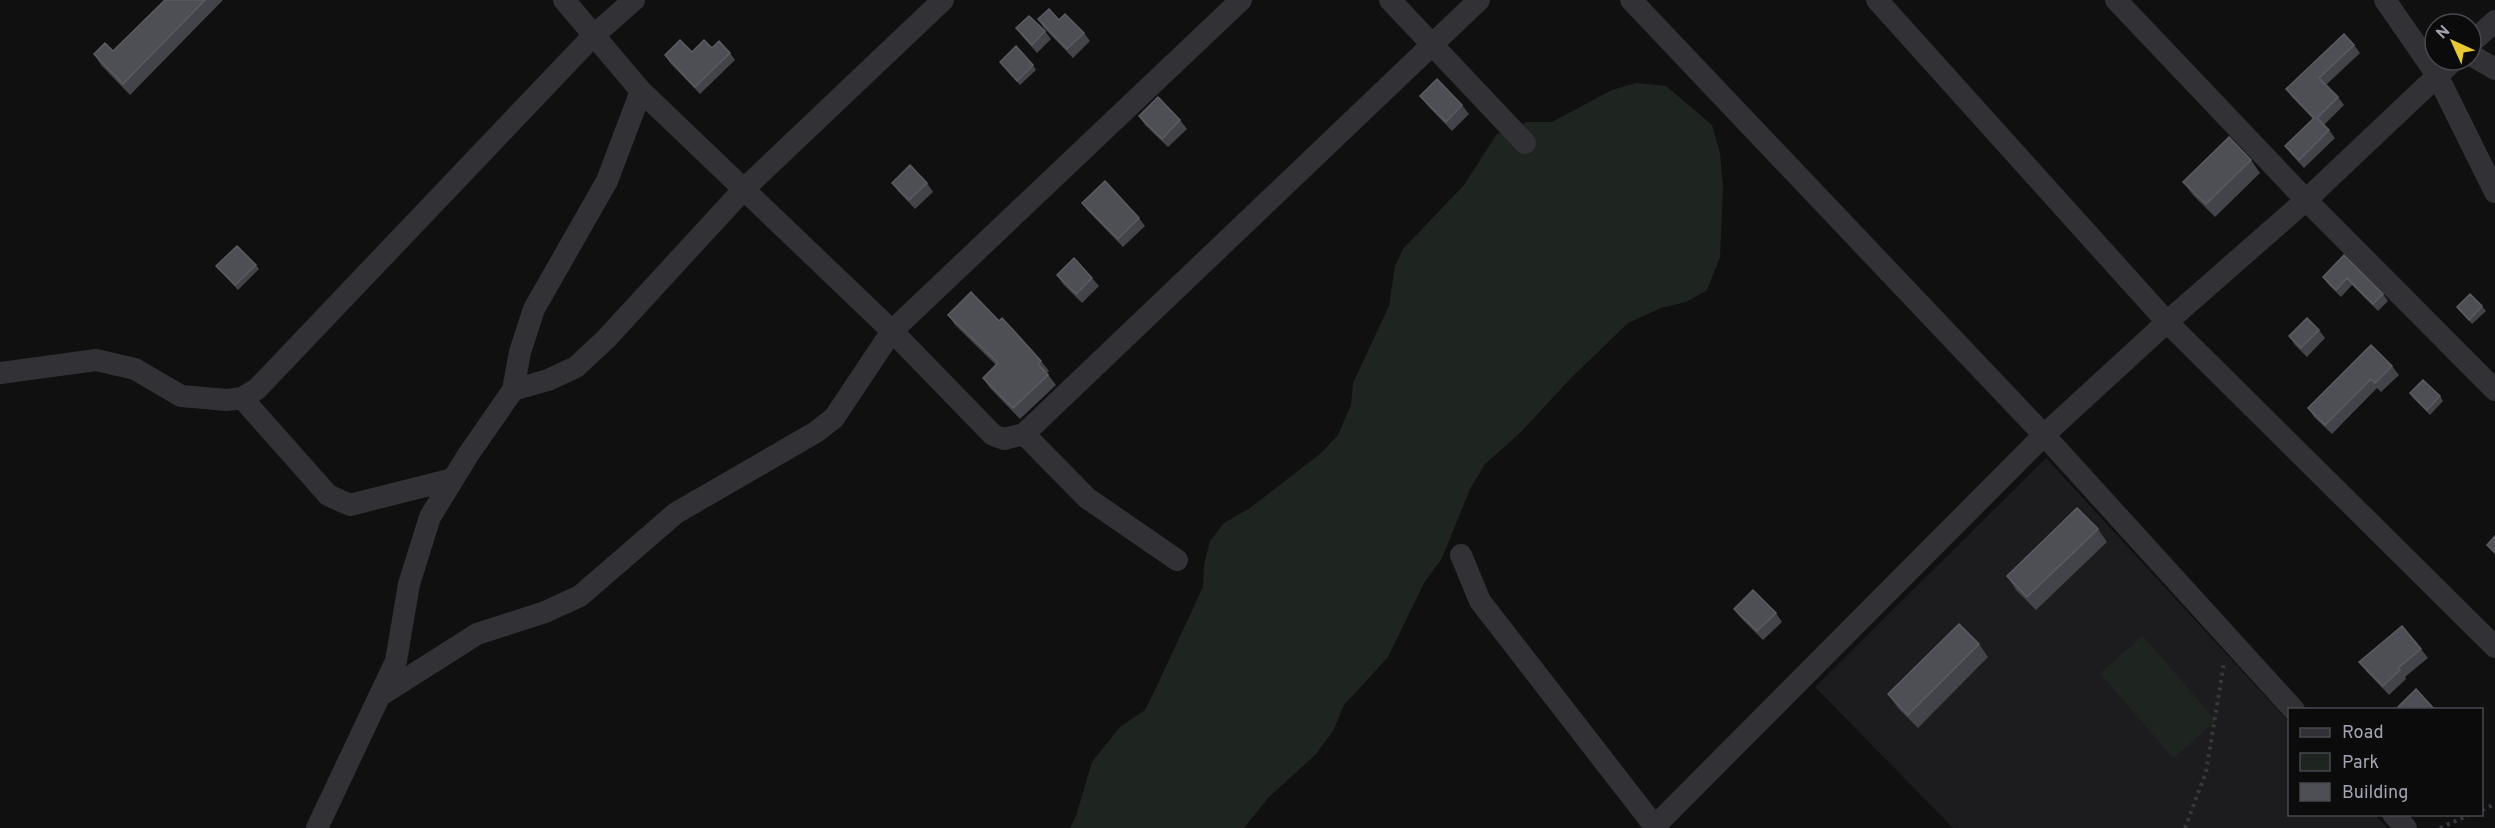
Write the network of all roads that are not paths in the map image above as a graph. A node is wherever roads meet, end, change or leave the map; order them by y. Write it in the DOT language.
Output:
graph roads {
  1 [pos="564,0"];
  2 [pos="634,0"];
  3 [pos="943,0"];
  4 [pos="1241,0"];
  5 [pos="1390,0"];
  6 [pos="1479,0"];
  7 [pos="1631,0"];
  8 [pos="1877,0"];
  9 [pos="2116,0"];
  10 [pos="2385,0"];
  11 [pos="2495,21"];
  12 [pos="2483,32"];
  13 [pos="593,36"];
  14 [pos="2423,42"];
  15 [pos="1433,43"];
  16 [pos="2442,72"];
  17 [pos="2448,72"];
  18 [pos="641,91"];
  19 [pos="1525,142"];
  20 [pos="743,190"];
  21 [pos="2495,192"];
  22 [pos="2306,200"];
  23 [pos="2167,322"];
  24 [pos="892,331"];
  25 [pos="0,373"];
  26 [pos="513,390"];
  27 [pos="2495,390"];
  28 [pos="242,398"];
  29 [pos="1024,434"];
  30 [pos="2044,435"];
  31 [pos="453,479"];
  32 [pos="1461,555"];
  33 [pos="1177,560"];
  34 [pos="2495,647"];
  35 [pos="381,695"];
  36 [pos="2292,708"];
  37 [pos="2395,816"];
  38 [pos="1654,827"];
  39 [pos="318,828"];
  40 [pos="2406,828"];
  1 -- 13 [label="street"];
  2 -- 13 [label="street"];
  3 -- 20 [label="street"];
  4 -- 24 [label="street"];
  5 -- 15 [label="street"];
  6 -- 15 [label="street"];
  7 -- 30 [label="street"];
  8 -- 23 [label="street"];
  9 -- 22 [label="street"];
  10 -- 14 [label="street"];
  11 -- 12 [label="street"];
  13 -- 18 [label="street"];
  13 -- 28 [label="street"];
  15 -- 19 [label="street"];
  15 -- 29 [label="street"];
  16 -- 22 [label="street"];
  17 -- 21 [label="street"];
  18 -- 20 [label="street"];
  18 -- 26 [label="street"];
  20 -- 24 [label="street"];
  20 -- 26 [label="street"];
  22 -- 23 [label="street"];
  22 -- 27 [label="street"];
  23 -- 30 [label="street"];
  23 -- 34 [label="street"];
  24 -- 29 [label="street"];
  24 -- 35 [label="street"];
  25 -- 28 [label="street"];
  26 -- 31 [label="street"];
  28 -- 31 [label="street"];
  29 -- 33 [label="street"];
  30 -- 36 [label="street"];
  30 -- 38 [label="street"];
  31 -- 35 [label="street"];
  32 -- 38 [label="street"];
  35 -- 39 [label="street"];
  37 -- 40 [label="street"];
}
